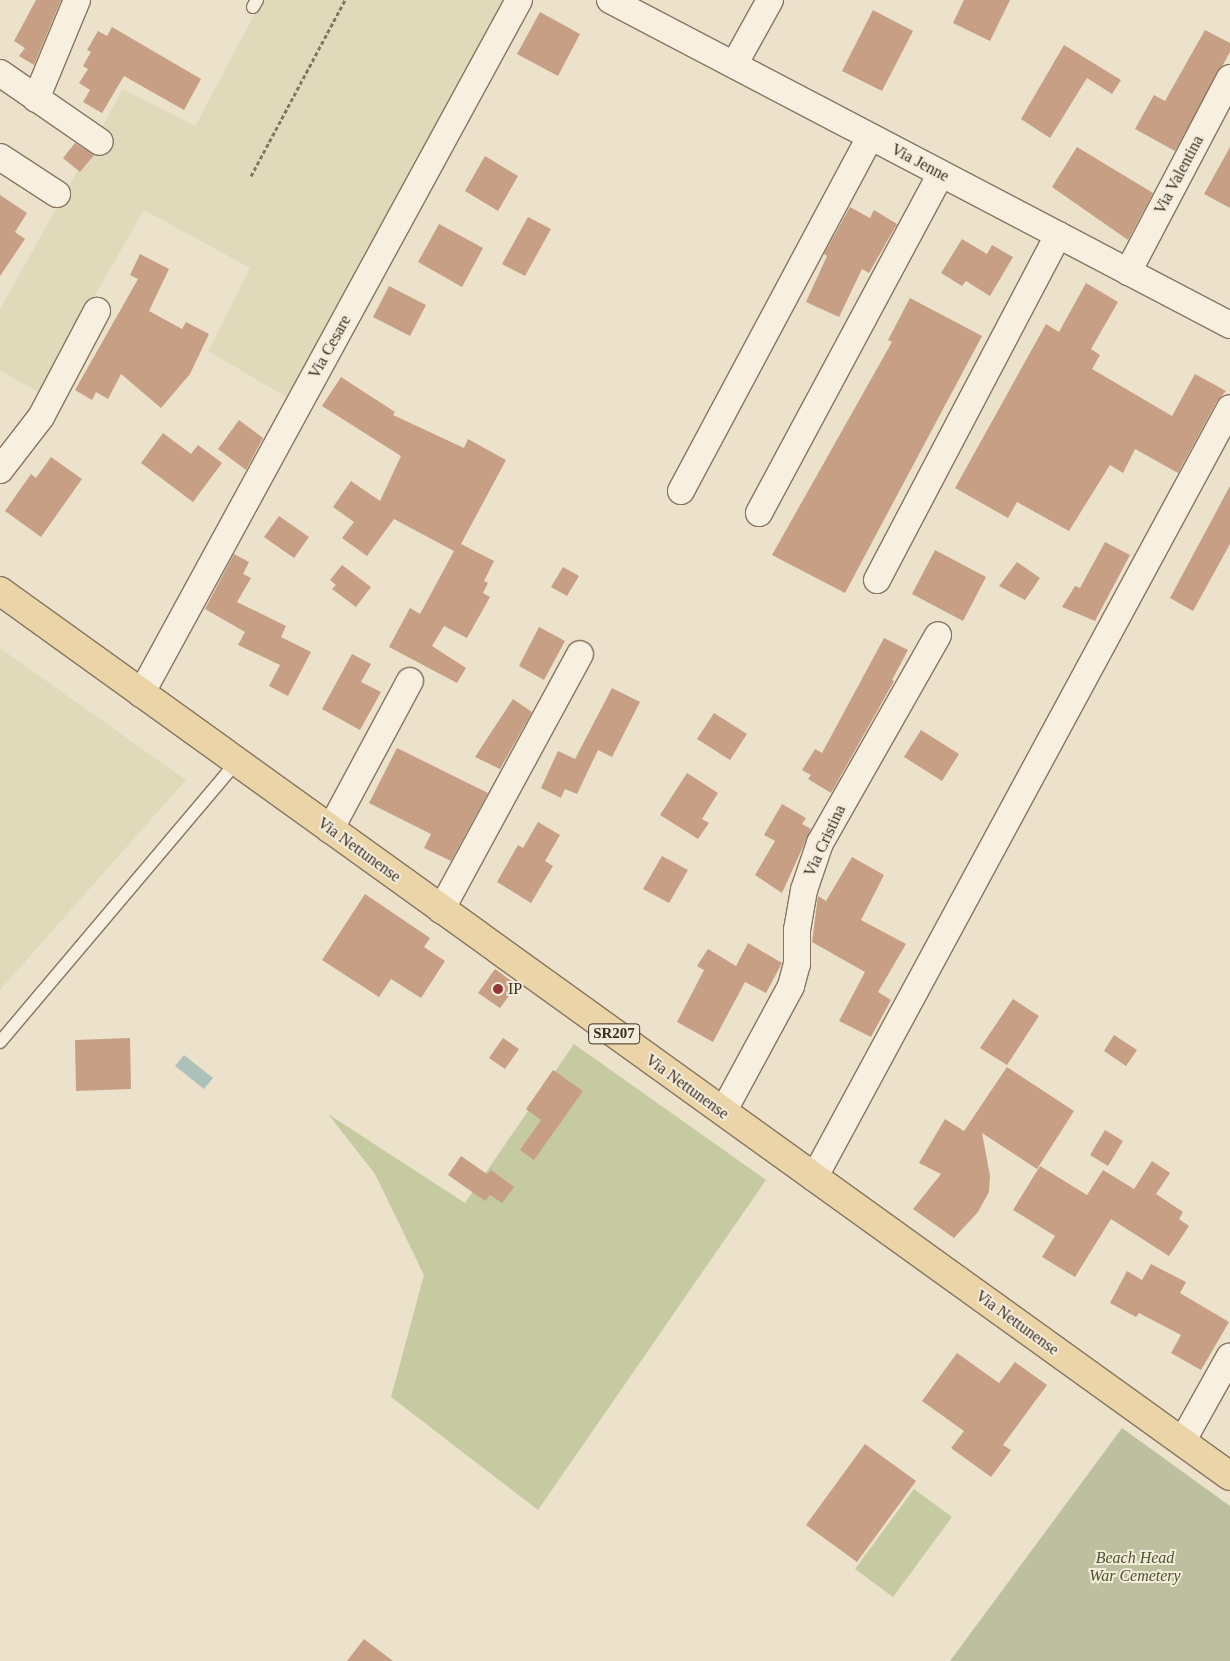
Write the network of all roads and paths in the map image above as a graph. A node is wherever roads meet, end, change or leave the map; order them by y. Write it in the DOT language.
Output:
graph roads {
  1 [pos="77,0"];
  2 [pos="345,0"];
  3 [pos="519,0"];
  4 [pos="610,0"];
  5 [pos="770,0"];
  6 [pos="734,65"];
  7 [pos="0,73"];
  8 [pos="1230,78"];
  9 [pos="36,99"];
  10 [pos="870,137"];
  11 [pos="100,142"];
  12 [pos="0,157"];
  13 [pos="941,174"];
  14 [pos="251,176"];
  15 [pos="57,194"];
  16 [pos="1058,235"];
  17 [pos="1128,272"];
  18 [pos="97,311"];
  19 [pos="1230,325"];
  20 [pos="1230,408"];
  21 [pos="0,470"];
  22 [pos="681,491"];
  23 [pos="759,513"];
  24 [pos="877,580"];
  25 [pos="0,591"];
  26 [pos="938,635"];
  27 [pos="580,654"];
  28 [pos="410,681"];
  29 [pos="141,694"];
  30 [pos="236,763"];
  31 [pos="330,830"];
  32 [pos="441,910"];
  33 [pos="0,1042"];
  34 [pos="723,1112"];
  35 [pos="814,1178"];
  36 [pos="1230,1356"];
  37 [pos="1182,1442"];
  38 [pos="1230,1476"];
  1 -- 9 [label="street"];
  2 -- 14 [label="path"];
  3 -- 29 [label="street, Via Cesare"];
  4 -- 6 [label="street, Via Jenne"];
  5 -- 6 [label="street"];
  6 -- 10 [label="street, Via Jenne"];
  7 -- 9 [label="street"];
  8 -- 17 [label="street, Via Valentina"];
  9 -- 11 [label="street"];
  10 -- 13 [label="street, Via Jenne"];
  10 -- 22 [label="street"];
  12 -- 15 [label="street"];
  13 -- 16 [label="street, Via Jenne"];
  13 -- 23 [label="street"];
  16 -- 17 [label="street, Via Jenne"];
  16 -- 24 [label="street"];
  17 -- 19 [label="street, Via Jenne"];
  18 -- 21 [label="street"];
  20 -- 35 [label="street"];
  25 -- 29 [label="main road, Via Nettunense / SR207"];
  26 -- 34 [label="street, Via Cristina"];
  27 -- 32 [label="street"];
  28 -- 31 [label="street"];
  29 -- 30 [label="main road, Via Nettunense / SR207"];
  30 -- 31 [label="main road, Via Nettunense / SR207"];
  30 -- 33 [label="lane"];
  31 -- 32 [label="main road, Via Nettunense / SR207"];
  32 -- 34 [label="main road, Via Nettunense / SR207"];
  34 -- 35 [label="main road, Via Nettunense / SR207"];
  35 -- 37 [label="main road, Via Nettunense / SR207"];
  36 -- 37 [label="street"];
  37 -- 38 [label="main road, Via Nettunense / SR207"];
}
